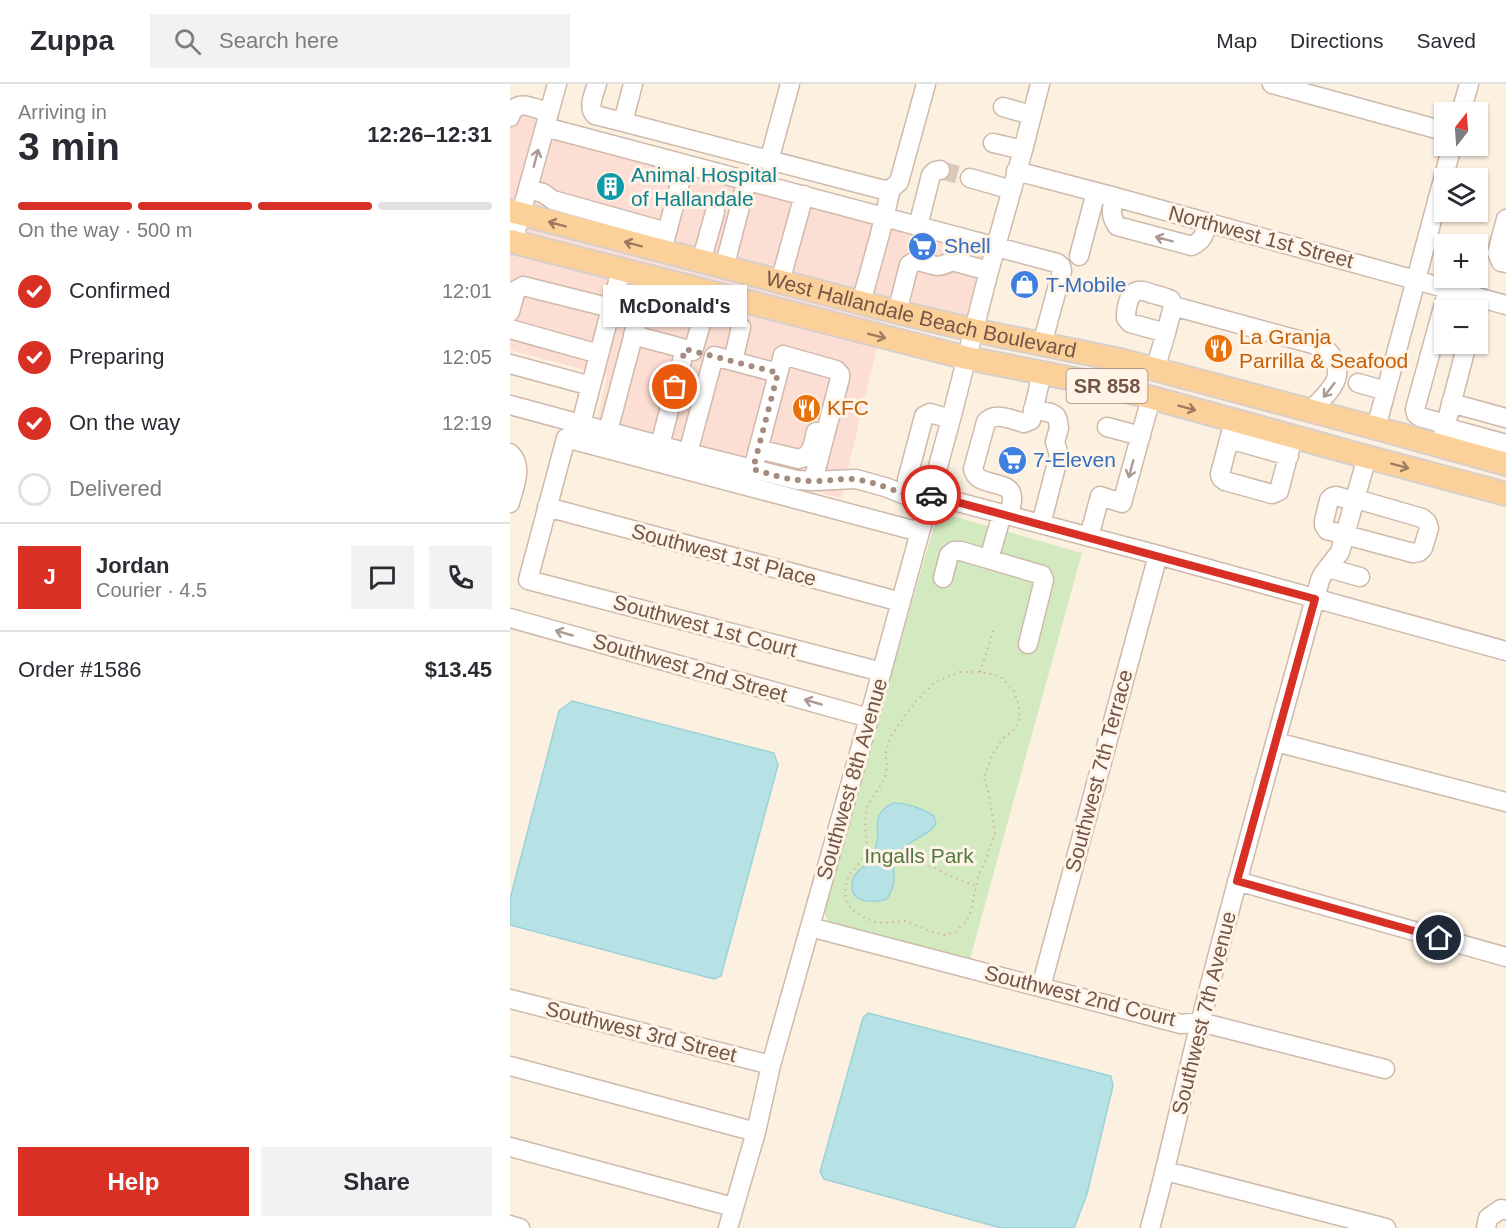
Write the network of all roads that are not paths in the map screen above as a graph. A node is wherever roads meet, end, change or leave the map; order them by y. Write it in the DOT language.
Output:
graph roads {
  1 [pos="557,84"];
  2 [pos="597,84"];
  3 [pos="631,84"];
  4 [pos="790,84"];
  5 [pos="926,84"];
  6 [pos="1040,84"];
  7 [pos="1272,84"];
  8 [pos="1469,84"];
  9 [pos="1464,102"];
  10 [pos="1003,107"];
  11 [pos="1031,115"];
  12 [pos="510,117"];
  13 [pos="547,120"];
  14 [pos="623,122"];
  15 [pos="1434,128"];
  16 [pos="993,143"];
  17 [pos="1023,150"];
  18 [pos="1449,156"];
  19 [pos="770,161"];
  20 [pos="685,164"];
  21 [pos="940,170"];
  22 [pos="1016,171"];
  23 [pos="970,178"];
  24 [pos="747,180"];
  25 [pos="528,189"];
  26 [pos="891,189"];
  27 [pos="1012,190"];
  28 [pos="1096,192"];
  29 [pos="804,195"];
  30 [pos="1114,197"];
  31 [pos="715,212"];
  32 [pos="516,213"];
  33 [pos="884,216"];
  34 [pos="1506,219"];
  35 [pos="1208,223"];
  36 [pos="918,226"];
  37 [pos="664,241"];
  38 [pos="512,242"];
  39 [pos="996,247"];
  40 [pos="1079,256"];
  41 [pos="1506,263"];
  42 [pos="713,265"];
  43 [pos="613,268"];
  44 [pos="989,271"];
  45 [pos="1416,280"];
  46 [pos="780,282"];
  47 [pos="1448,289"];
  48 [pos="812,290"];
  49 [pos="710,293"];
  50 [pos="1470,300"];
  51 [pos="642,303"];
  52 [pos="861,303"];
  53 [pos="1488,304"];
  54 [pos="1506,305"];
  55 [pos="1173,306"];
  56 [pos="611,308"];
  57 [pos="510,312"];
  58 [pos="897,312"];
  59 [pos="741,327"];
  60 [pos="510,328"];
  61 [pos="974,330"];
  62 [pos="1166,333"];
  63 [pos="633,335"];
  64 [pos="1042,344"];
  65 [pos="689,350"];
  66 [pos="599,354"];
  67 [pos="1464,354"];
  68 [pos="714,356"];
  69 [pos="967,358"];
  70 [pos="733,361"];
  71 [pos="510,364"];
  72 [pos="834,369"];
  73 [pos="1155,369"];
  74 [pos="778,373"];
  75 [pos="1042,373"];
  76 [pos="1358,383"];
  77 [pos="591,386"];
  78 [pos="1386,391"];
  79 [pos="1151,398"];
  80 [pos="1452,403"];
  81 [pos="510,405"];
  82 [pos="1033,409"];
  83 [pos="1310,411"];
  84 [pos="1506,418"];
  85 [pos="951,419"];
  86 [pos="581,424"];
  87 [pos="1446,424"];
  88 [pos="1107,427"];
  89 [pos="1376,428"];
  90 [pos="1232,430"];
  91 [pos="608,431"];
  92 [pos="1141,436"];
  93 [pos="1434,444"];
  94 [pos="1506,444"];
  95 [pos="660,445"];
  96 [pos="1323,445"];
  97 [pos="1291,446"];
  98 [pos="758,449"];
  99 [pos="510,453"];
  100 [pos="688,453"];
  101 [pos="1367,457"];
  102 [pos="911,462"];
  103 [pos="1506,464"];
  104 [pos="753,469"];
  105 [pos="937,470"];
  106 [pos="907,480"];
  107 [pos="813,482"];
  108 [pos="1506,494"];
  109 [pos="929,499"];
  110 [pos="1356,499"];
  111 [pos="510,503"];
  112 [pos="547,507"];
  113 [pos="1005,515"];
  114 [pos="1041,524"];
  115 [pos="920,532"];
  116 [pos="1345,535"];
  117 [pos="1089,537"];
  118 [pos="1158,555"];
  119 [pos="989,559"];
  120 [pos="1328,568"];
  121 [pos="1360,577"];
  122 [pos="943,578"];
  123 [pos="1315,599"];
  124 [pos="901,602"];
  125 [pos="511,620"];
  126 [pos="1028,644"];
  127 [pos="1506,651"];
  128 [pos="882,672"];
  129 [pos="869,718"];
  130 [pos="1276,742"];
  131 [pos="1506,802"];
  132 [pos="1237,881"];
  133 [pos="810,927"];
  134 [pos="1506,957"];
  135 [pos="1041,987"];
  136 [pos="510,999"];
  137 [pos="1200,1022"];
  138 [pos="771,1065"];
  139 [pos="510,1066"];
  140 [pos="1385,1069"];
  141 [pos="756,1132"];
  142 [pos="510,1147"];
  143 [pos="1166,1171"];
  144 [pos="734,1207"];
  145 [pos="1506,1210"];
  146 [pos="510,1225"];
  147 [pos="520,1228"];
  148 [pos="728,1228"];
  149 [pos="1150,1228"];
  150 [pos="1386,1228"];
  151 [pos="1486,1228"];
  1 -- 13 [label="street"];
  2 -- 14 [label="street"];
  3 -- 14 [label="street"];
  4 -- 19 [label="street"];
  5 -- 26 [label="street"];
  6 -- 11 [label="street, Southwest 8th Avenue"];
  7 -- 15 [label="street"];
  8 -- 9 [label="street"];
  10 -- 11 [label="street"];
  11 -- 17 [label="street, Southwest 8th Avenue"];
  12 -- 13 [label="street"];
  13 -- 20 [label="street"];
  25 -- 13 [label="street, one-way"];
  14 -- 19 [label="street"];
  16 -- 17 [label="street"];
  17 -- 22 [label="street, Southwest 8th Avenue"];
  18 -- 45 [label="street"];
  19 -- 26 [label="street"];
  20 -- 24 [label="street"];
  20 -- 37 [label="street"];
  21 -- 36 [label="street"];
  22 -- 27 [label="street, Southwest 8th Avenue"];
  22 -- 28 [label="street, Northwest 1st Street"];
  23 -- 27 [label="street"];
  24 -- 29 [label="street"];
  24 -- 42 [label="street"];
  25 -- 32 [label="street"];
  25 -- 37 [label="street"];
  26 -- 33 [label="street"];
  27 -- 39 [label="street, Southwest 8th Avenue"];
  28 -- 30 [label="street, Northwest 1st Street"];
  28 -- 40 [label="street"];
  29 -- 33 [label="street"];
  29 -- 46 [label="street"];
  30 -- 35 [label="street, Northwest 1st Street"];
  35 -- 30 [label="street, one-way"];
  31 -- 42 [label="street"];
  37 -- 32 [label="main road, West Hallandale Beach Boulevard / SR 858, one-way"];
  32 -- 38 [label="street"];
  33 -- 36 [label="street"];
  33 -- 52 [label="street"];
  34 -- 41 [label="street"];
  35 -- 45 [label="street, Northwest 1st Street"];
  36 -- 39 [label="street"];
  37 -- 42 [label="main road, West Hallandale Beach Boulevard / SR 858"];
  38 -- 43 [label="main road, West Hallandale Beach Boulevard / SR 858"];
  39 -- 44 [label="street, Southwest 8th Avenue"];
  39 -- 64 [label="street"];
  42 -- 43 [label="main road"];
  42 -- 46 [label="main road, West Hallandale Beach Boulevard / SR 858"];
  43 -- 49 [label="main road, West Hallandale Beach Boulevard / SR 858"];
  43 -- 56 [label="street"];
  44 -- 58 [label="street"];
  44 -- 61 [label="street, Southwest 8th Avenue"];
  45 -- 47 [label="street, Northwest 1st Street"];
  45 -- 78 [label="street"];
  46 -- 48 [label="main road, West Hallandale Beach Boulevard / SR 858"];
  47 -- 50 [label="street, Northwest 1st Street"];
  47 -- 87 [label="street"];
  48 -- 49 [label="main road"];
  48 -- 52 [label="main road, West Hallandale Beach Boulevard / SR 858"];
  49 -- 65 [label="street"];
  49 -- 69 [label="main road, West Hallandale Beach Boulevard / SR 858, one-way"];
  51 -- 63 [label="street"];
  52 -- 58 [label="main road, West Hallandale Beach Boulevard / SR 858"];
  53 -- 54 [label="street, Northwest 1st Street"];
  55 -- 62 [label="street"];
  55 -- 62 [label="street"];
  55 -- 83 [label="street, one-way"];
  56 -- 57 [label="street"];
  56 -- 66 [label="street"];
  58 -- 61 [label="main road, West Hallandale Beach Boulevard / SR 858"];
  59 -- 70 [label="street"];
  60 -- 66 [label="street"];
  61 -- 64 [label="main road, West Hallandale Beach Boulevard / SR 858"];
  61 -- 69 [label="street, Southwest 8th Avenue"];
  62 -- 73 [label="street"];
  63 -- 65 [label="street"];
  63 -- 91 [label="street"];
  64 -- 73 [label="main road, West Hallandale Beach Boulevard / SR 858"];
  65 -- 68 [label="street"];
  65 -- 95 [label="street"];
  66 -- 77 [label="street"];
  67 -- 80 [label="street"];
  68 -- 70 [label="street"];
  68 -- 100 [label="street"];
  69 -- 75 [label="main road, West Hallandale Beach Boulevard / SR 858"];
  69 -- 85 [label="street, Southwest 8th Avenue"];
  70 -- 74 [label="street"];
  71 -- 77 [label="street"];
  72 -- 74 [label="street"];
  72 -- 98 [label="street"];
  72 -- 107 [label="street"];
  73 -- 83 [label="main road, West Hallandale Beach Boulevard / SR 858"];
  74 -- 98 [label="street"];
  75 -- 79 [label="main road, West Hallandale Beach Boulevard / SR 858"];
  75 -- 82 [label="street"];
  76 -- 78 [label="street"];
  77 -- 86 [label="street"];
  78 -- 89 [label="street"];
  79 -- 90 [label="main road, West Hallandale Beach Boulevard / SR 858, one-way"];
  79 -- 92 [label="street"];
  80 -- 84 [label="street"];
  80 -- 87 [label="street"];
  81 -- 86 [label="street"];
  82 -- 113 [label="street"];
  82 -- 114 [label="street"];
  83 -- 89 [label="main road, West Hallandale Beach Boulevard / SR 858"];
  85 -- 102 [label="street"];
  85 -- 105 [label="street, Southwest 8th Avenue"];
  86 -- 91 [label="street"];
  87 -- 93 [label="street"];
  87 -- 94 [label="street"];
  88 -- 92 [label="street"];
  89 -- 93 [label="main road, West Hallandale Beach Boulevard / SR 858"];
  89 -- 96 [label="main road"];
  90 -- 97 [label="main road, West Hallandale Beach Boulevard / SR 858"];
  90 -- 97 [label="street"];
  91 -- 95 [label="street"];
  92 -- 117 [label="street, one-way"];
  93 -- 101 [label="main road"];
  93 -- 103 [label="main road, West Hallandale Beach Boulevard / SR 858"];
  95 -- 100 [label="street"];
  96 -- 97 [label="main road, West Hallandale Beach Boulevard / SR 858"];
  96 -- 101 [label="main road, West Hallandale Beach Boulevard / SR 858"];
  98 -- 104 [label="street"];
  99 -- 111 [label="street"];
  100 -- 104 [label="street"];
  101 -- 108 [label="main road, West Hallandale Beach Boulevard / SR 858, one-way"];
  101 -- 110 [label="street, Southwest 7th Avenue"];
  102 -- 105 [label="street"];
  102 -- 106 [label="street"];
  104 -- 107 [label="street"];
  105 -- 109 [label="street, Southwest 8th Avenue"];
  107 -- 109 [label="street"];
  109 -- 113 [label="street"];
  109 -- 115 [label="street, Southwest 8th Avenue"];
  110 -- 116 [label="street, Southwest 7th Avenue"];
  110 -- 116 [label="street"];
  110 -- 116 [label="street"];
  112 -- 115 [label="street"];
  112 -- 124 [label="street, Southwest 1st Place"];
  112 -- 128 [label="street, Southwest 1st Court"];
  113 -- 114 [label="street"];
  113 -- 119 [label="street"];
  114 -- 117 [label="street"];
  115 -- 124 [label="street, Southwest 8th Avenue"];
  116 -- 120 [label="street, Southwest 7th Avenue"];
  117 -- 118 [label="street"];
  118 -- 123 [label="street"];
  118 -- 135 [label="street, Southwest 7th Terrace"];
  119 -- 122 [label="street"];
  119 -- 126 [label="street"];
  120 -- 121 [label="street"];
  120 -- 123 [label="street, Southwest 7th Avenue"];
  123 -- 127 [label="street"];
  123 -- 130 [label="street, Southwest 7th Avenue"];
  124 -- 128 [label="street, Southwest 8th Avenue"];
  129 -- 125 [label="street, Southwest 2nd Street, one-way"];
  128 -- 129 [label="street, Southwest 8th Avenue"];
  129 -- 133 [label="street, Southwest 8th Avenue"];
  130 -- 131 [label="street"];
  130 -- 132 [label="street, Southwest 7th Avenue"];
  132 -- 134 [label="street"];
  132 -- 137 [label="street, Southwest 7th Avenue"];
  133 -- 135 [label="street, Southwest 2nd Court"];
  133 -- 138 [label="street, Southwest 8th Avenue"];
  135 -- 137 [label="street, Southwest 2nd Court"];
  136 -- 138 [label="street, Southwest 3rd Street"];
  137 -- 140 [label="street, Southwest 2nd Court"];
  137 -- 143 [label="street, Southwest 7th Avenue"];
  138 -- 141 [label="street, Southwest 8th Avenue"];
  139 -- 141 [label="street"];
  141 -- 144 [label="street, Southwest 8th Avenue"];
  142 -- 144 [label="street"];
  143 -- 149 [label="street, Southwest 7th Avenue"];
  143 -- 150 [label="street"];
  144 -- 148 [label="street, Southwest 8th Avenue"];
  145 -- 151 [label="street"];
  146 -- 147 [label="street"];
}
